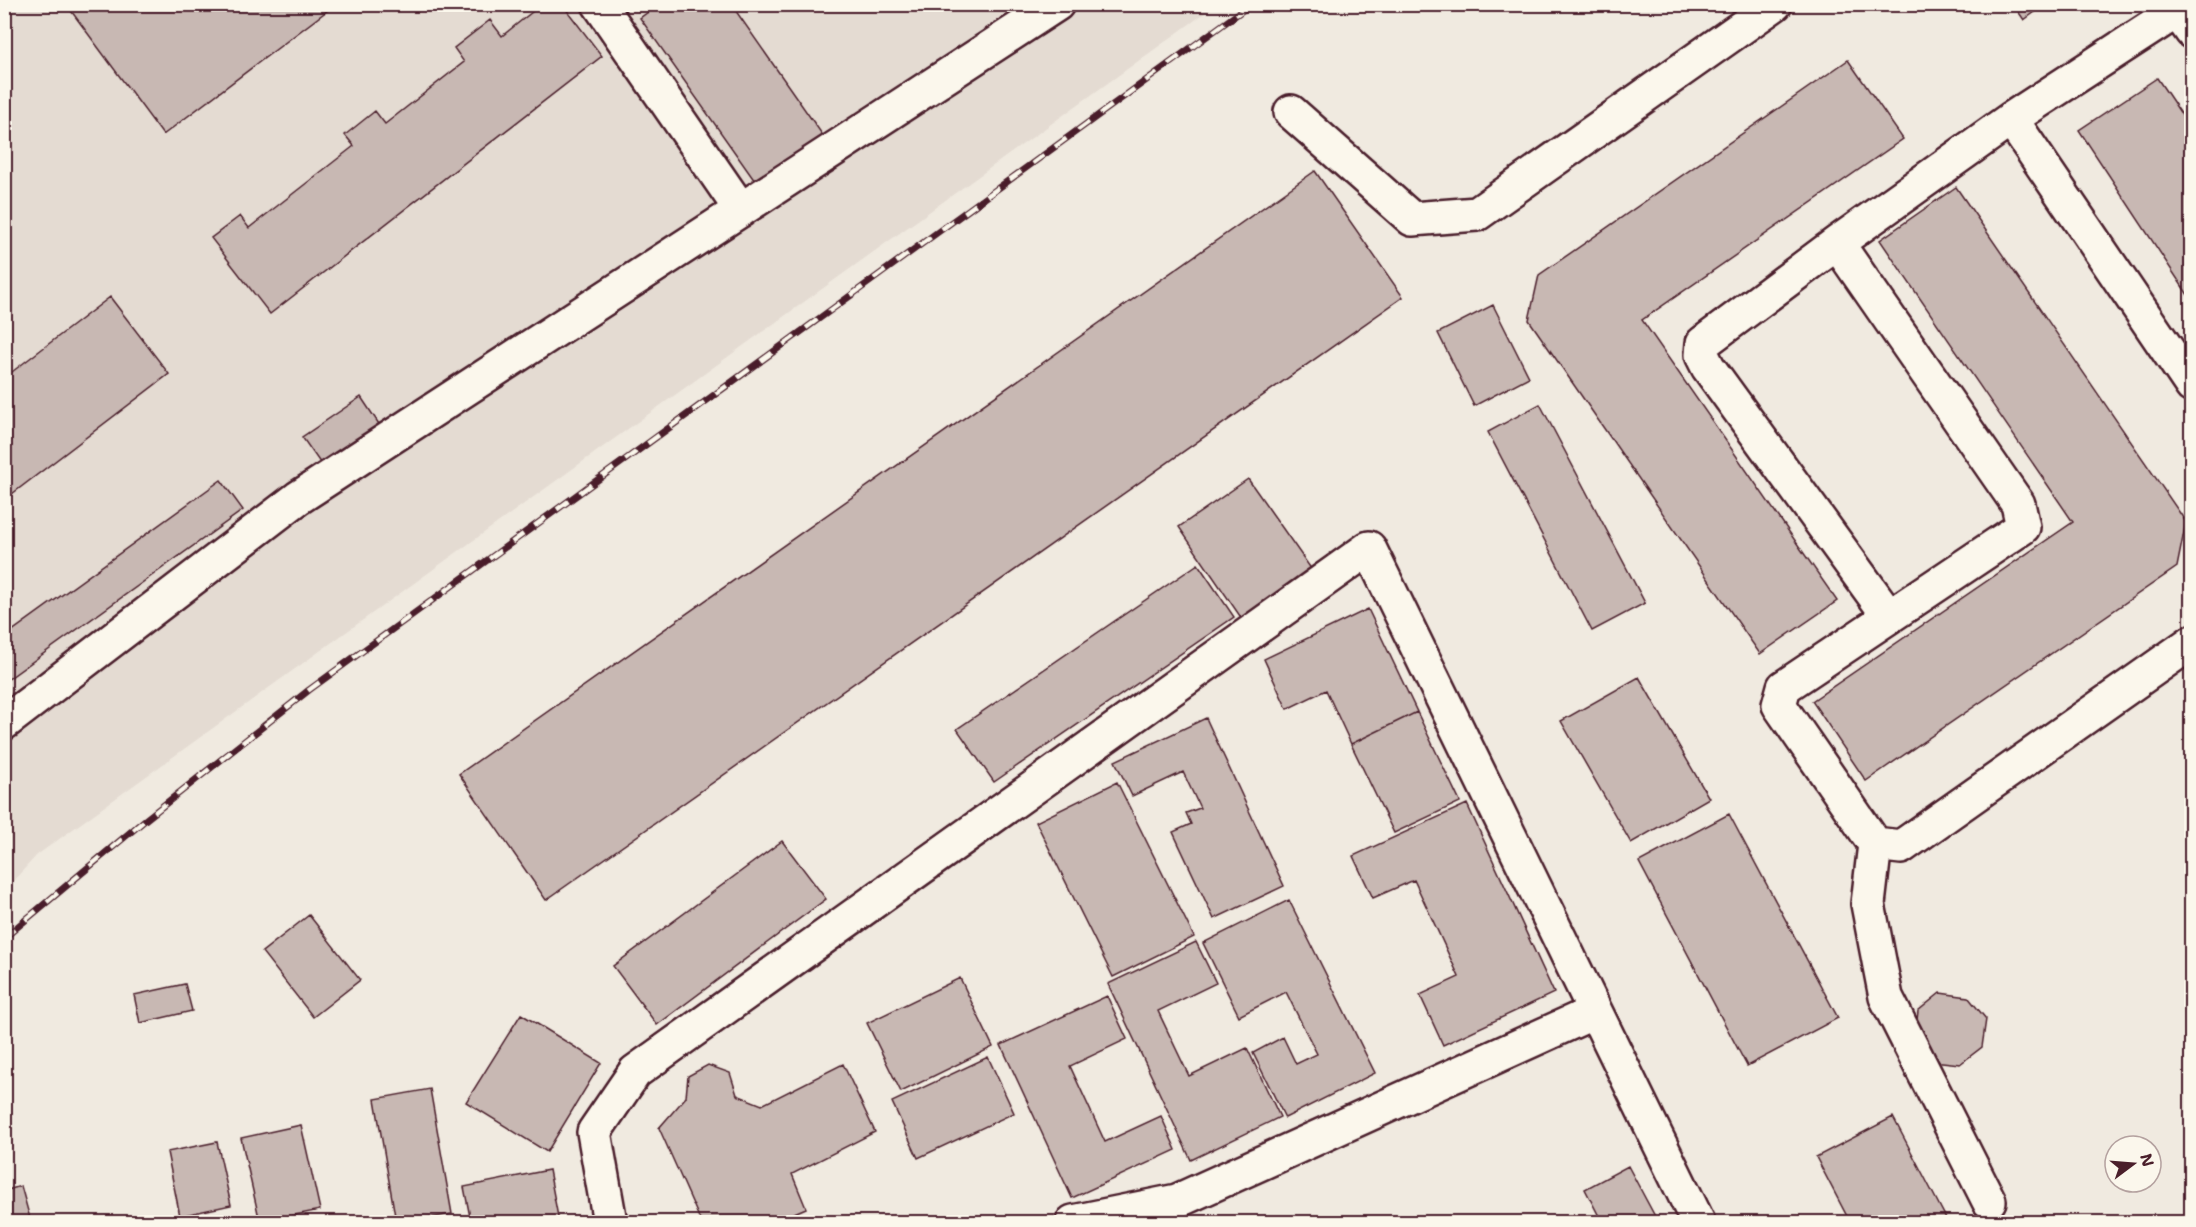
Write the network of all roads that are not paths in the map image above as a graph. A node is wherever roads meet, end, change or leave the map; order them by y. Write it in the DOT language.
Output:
graph roads {
  1 [pos="599,4"];
  2 [pos="1057,4"];
  3 [pos="1775,4"];
  4 [pos="2185,16"];
  5 [pos="1291,112"];
  6 [pos="2011,119"];
  7 [pos="741,210"];
  8 [pos="1836,243"];
  9 [pos="2192,386"];
  10 [pos="1889,616"];
  11 [pos="2192,642"];
  12 [pos="4,723"];
  13 [pos="1875,844"];
  14 [pos="1594,1012"];
  15 [pos="1989,1201"];
  16 [pos="610,1222"];
  17 [pos="1072,1222"];
  18 [pos="1698,1222"];
  1 -- 7 [label="lane"];
  2 -- 7 [label="lane"];
  3 -- 5 [label="lane"];
  4 -- 6 [label="lane"];
  6 -- 8 [label="lane"];
  6 -- 9 [label="lane"];
  7 -- 12 [label="lane"];
  8 -- 10 [label="lane"];
  8 -- 10 [label="lane"];
  10 -- 13 [label="lane"];
  11 -- 13 [label="lane"];
  13 -- 15 [label="lane"];
  14 -- 16 [label="lane"];
  14 -- 17 [label="lane"];
  14 -- 18 [label="lane"];
}
